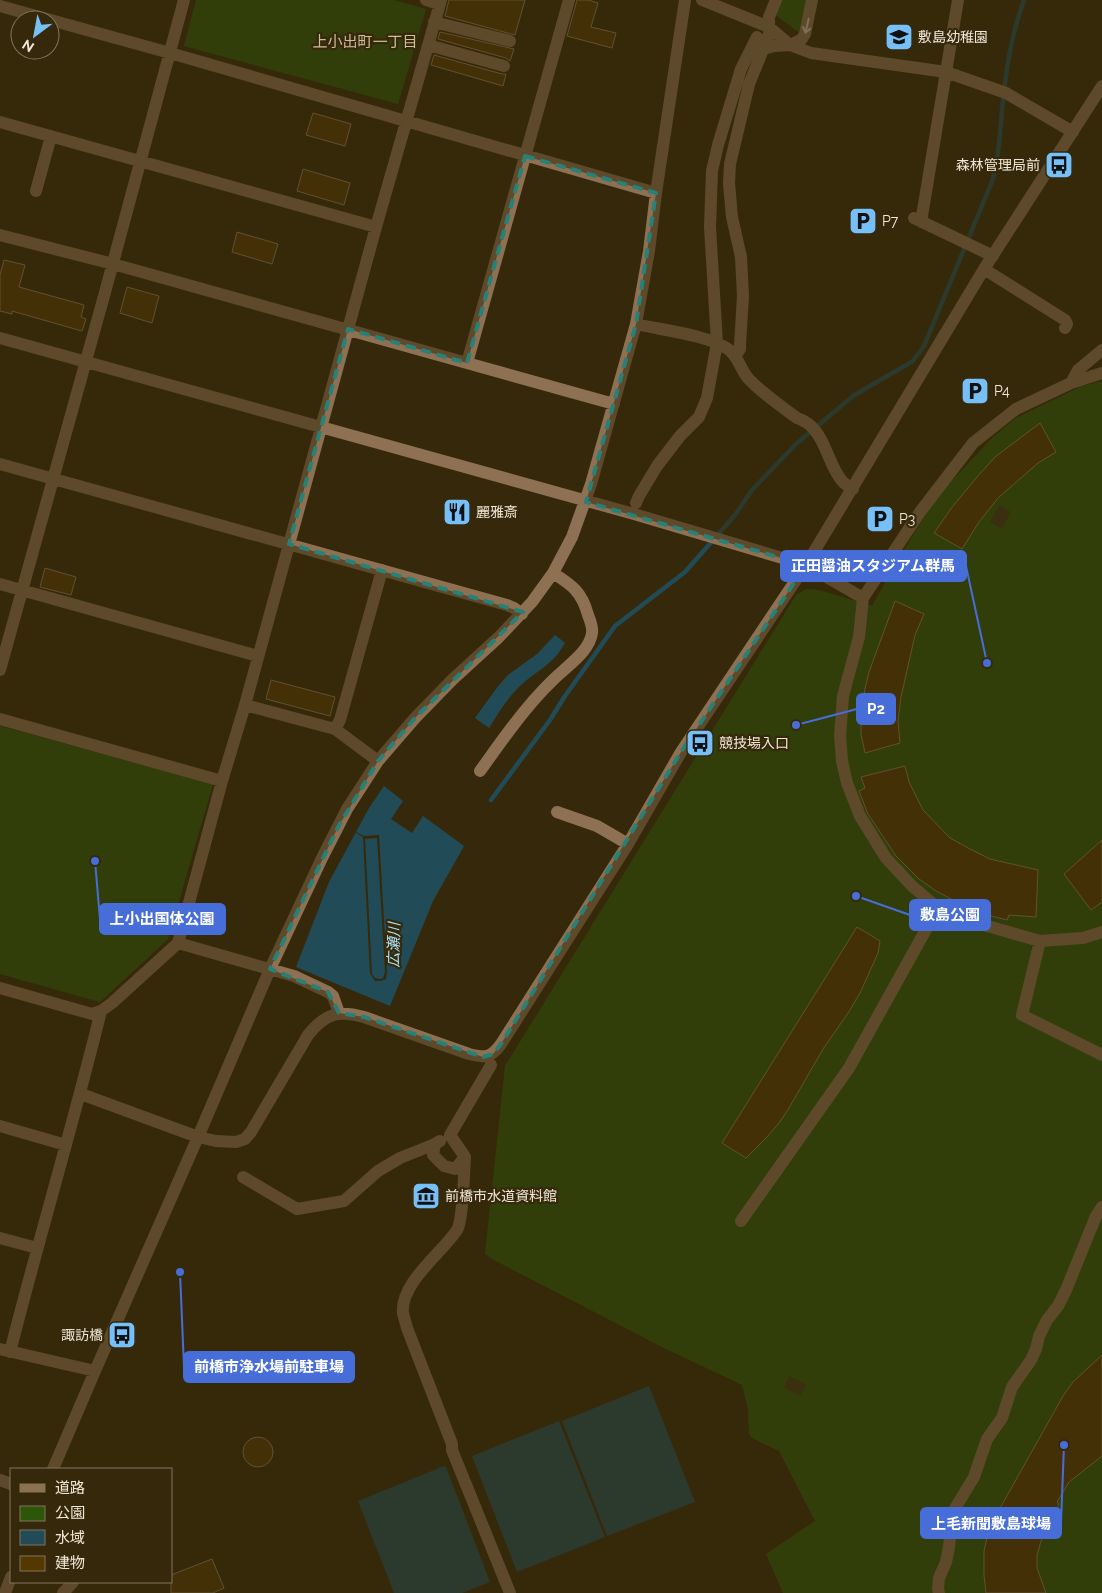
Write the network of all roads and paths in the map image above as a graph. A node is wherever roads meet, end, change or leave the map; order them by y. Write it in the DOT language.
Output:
graph roads {
  1 [pos="184,0"];
  2 [pos="426,0"];
  3 [pos="569,0"];
  4 [pos="685,0"];
  5 [pos="702,0"];
  6 [pos="776,0"];
  7 [pos="812,0"];
  8 [pos="958,0"];
  9 [pos="440,2"];
  10 [pos="0,6"];
  11 [pos="434,22"];
  12 [pos="769,27"];
  13 [pos="510,41"];
  14 [pos="428,45"];
  15 [pos="761,45"];
  16 [pos="790,45"];
  17 [pos="170,53"];
  18 [pos="504,66"];
  19 [pos="946,72"];
  20 [pos="1102,86"];
  21 [pos="406,121"];
  22 [pos="0,122"];
  23 [pos="1073,132"];
  24 [pos="51,136"];
  25 [pos="525,156"];
  26 [pos="141,162"];
  27 [pos="36,191"];
  28 [pos="656,193"];
  29 [pos="376,227"];
  30 [pos="0,235"];
  31 [pos="993,256"];
  32 [pos="113,264"];
  33 [pos="984,270"];
  34 [pos="636,324"];
  35 [pos="1065,328"];
  36 [pos="348,329"];
  37 [pos="0,338"];
  38 [pos="716,343"];
  39 [pos="1102,350"];
  40 [pos="736,356"];
  41 [pos="86,361"];
  42 [pos="467,363"];
  43 [pos="1102,374"];
  44 [pos="1071,383"];
  45 [pos="614,404"];
  46 [pos="322,427"];
  47 [pos="0,464"];
  48 [pos="53,479"];
  49 [pos="853,489"];
  50 [pos="586,502"];
  51 [pos="636,503"];
  52 [pos="289,544"];
  53 [pos="806,566"];
  54 [pos="382,570"];
  55 [pos="553,573"];
  56 [pos="0,584"];
  57 [pos="23,590"];
  58 [pos="863,598"];
  59 [pos="522,614"];
  60 [pos="258,656"];
  61 [pos="0,670"];
  62 [pos="245,705"];
  63 [pos="0,719"];
  64 [pos="335,729"];
  65 [pos="378,762"];
  66 [pos="480,771"];
  67 [pos="222,781"];
  68 [pos="557,812"];
  69 [pos="628,844"];
  70 [pos="938,908"];
  71 [pos="1102,932"];
  72 [pos="1040,941"];
  73 [pos="178,943"];
  74 [pos="270,968"];
  75 [pos="0,988"];
  76 [pos="101,1011"];
  77 [pos="339,1013"];
  78 [pos="1102,1056"];
  79 [pos="491,1065"];
  80 [pos="81,1094"];
  81 [pos="0,1126"];
  82 [pos="450,1135"];
  83 [pos="198,1137"];
  84 [pos="436,1144"];
  85 [pos="66,1145"];
  86 [pos="466,1157"];
  87 [pos="242,1177"];
  88 [pos="1102,1207"];
  89 [pos="741,1221"];
  90 [pos="0,1238"];
  91 [pos="36,1248"];
  92 [pos="5,1350"];
  93 [pos="95,1371"];
  94 [pos="53,1468"];
  95 [pos="10,1580"];
  96 [pos="72,1583"];
  97 [pos="5,1593"];
  98 [pos="63,1593"];
  99 [pos="510,1593"];
  100 [pos="939,1593"];
  1 -- 17 [label="street"];
  2 -- 9 [label="street"];
  3 -- 25 [label="street"];
  4 -- 28 [label="street"];
  5 -- 12 [label="street"];
  6 -- 12 [label="street"];
  7 -- 16 [label="street, one-way"];
  8 -- 19 [label="street"];
  9 -- 11 [label="street"];
  10 -- 17 [label="street"];
  11 -- 13 [label="street"];
  11 -- 14 [label="street"];
  12 -- 15 [label="street"];
  12 -- 16 [label="street"];
  14 -- 18 [label="street"];
  14 -- 21 [label="street"];
  15 -- 16 [label="street"];
  15 -- 38 [label="street"];
  15 -- 40 [label="street"];
  16 -- 19 [label="street"];
  17 -- 21 [label="street"];
  17 -- 26 [label="street"];
  19 -- 23 [label="street"];
  19 -- 31 [label="street"];
  20 -- 23 [label="street"];
  21 -- 25 [label="street"];
  21 -- 29 [label="street"];
  22 -- 24 [label="street"];
  23 -- 31 [label="street"];
  24 -- 26 [label="street"];
  24 -- 27 [label="street"];
  25 -- 28 [label="street"];
  25 -- 42 [label="street"];
  26 -- 29 [label="street"];
  26 -- 32 [label="street"];
  28 -- 34 [label="street"];
  29 -- 36 [label="street"];
  30 -- 32 [label="street"];
  31 -- 33 [label="street"];
  32 -- 36 [label="street"];
  32 -- 41 [label="street"];
  33 -- 35 [label="street"];
  33 -- 49 [label="street"];
  34 -- 38 [label="street"];
  34 -- 45 [label="street"];
  36 -- 42 [label="street"];
  36 -- 46 [label="street"];
  37 -- 41 [label="street"];
  38 -- 40 [label="street"];
  38 -- 51 [label="street"];
  39 -- 44 [label="street"];
  40 -- 49 [label="street"];
  41 -- 46 [label="street"];
  41 -- 48 [label="street"];
  42 -- 45 [label="street"];
  43 -- 44 [label="street"];
  44 -- 58 [label="street"];
  45 -- 50 [label="street"];
  46 -- 50 [label="street"];
  46 -- 52 [label="street"];
  47 -- 48 [label="street"];
  48 -- 52 [label="street"];
  48 -- 57 [label="street"];
  49 -- 53 [label="street"];
  50 -- 53 [label="street"];
  50 -- 55 [label="street"];
  52 -- 54 [label="street"];
  52 -- 60 [label="street"];
  53 -- 58 [label="street"];
  53 -- 69 [label="street"];
  54 -- 59 [label="street"];
  54 -- 64 [label="street"];
  55 -- 59 [label="street"];
  55 -- 66 [label="street"];
  56 -- 57 [label="street"];
  57 -- 60 [label="street"];
  57 -- 61 [label="street"];
  58 -- 70 [label="street"];
  59 -- 65 [label="street"];
  60 -- 62 [label="street"];
  62 -- 64 [label="street"];
  62 -- 67 [label="street"];
  63 -- 67 [label="street"];
  64 -- 65 [label="street"];
  65 -- 74 [label="street"];
  67 -- 73 [label="street"];
  68 -- 69 [label="street"];
  69 -- 77 [label="street"];
  70 -- 72 [label="street"];
  70 -- 89 [label="street"];
  71 -- 72 [label="street"];
  72 -- 78 [label="street"];
  73 -- 74 [label="street"];
  73 -- 76 [label="street"];
  74 -- 77 [label="street"];
  74 -- 83 [label="street"];
  75 -- 76 [label="street"];
  76 -- 80 [label="street"];
  77 -- 83 [label="street"];
  79 -- 82 [label="street"];
  80 -- 83 [label="street"];
  80 -- 85 [label="street"];
  81 -- 85 [label="street"];
  82 -- 84 [label="street"];
  82 -- 86 [label="street"];
  83 -- 93 [label="street"];
  84 -- 86 [label="street"];
  84 -- 87 [label="street"];
  85 -- 91 [label="street"];
  86 -- 99 [label="street"];
  88 -- 100 [label="street"];
  90 -- 91 [label="street"];
  91 -- 92 [label="street"];
  92 -- 93 [label="street"];
  93 -- 94 [label="street"];
  95 -- 97 [label="street"];
  96 -- 98 [label="street"];
}
